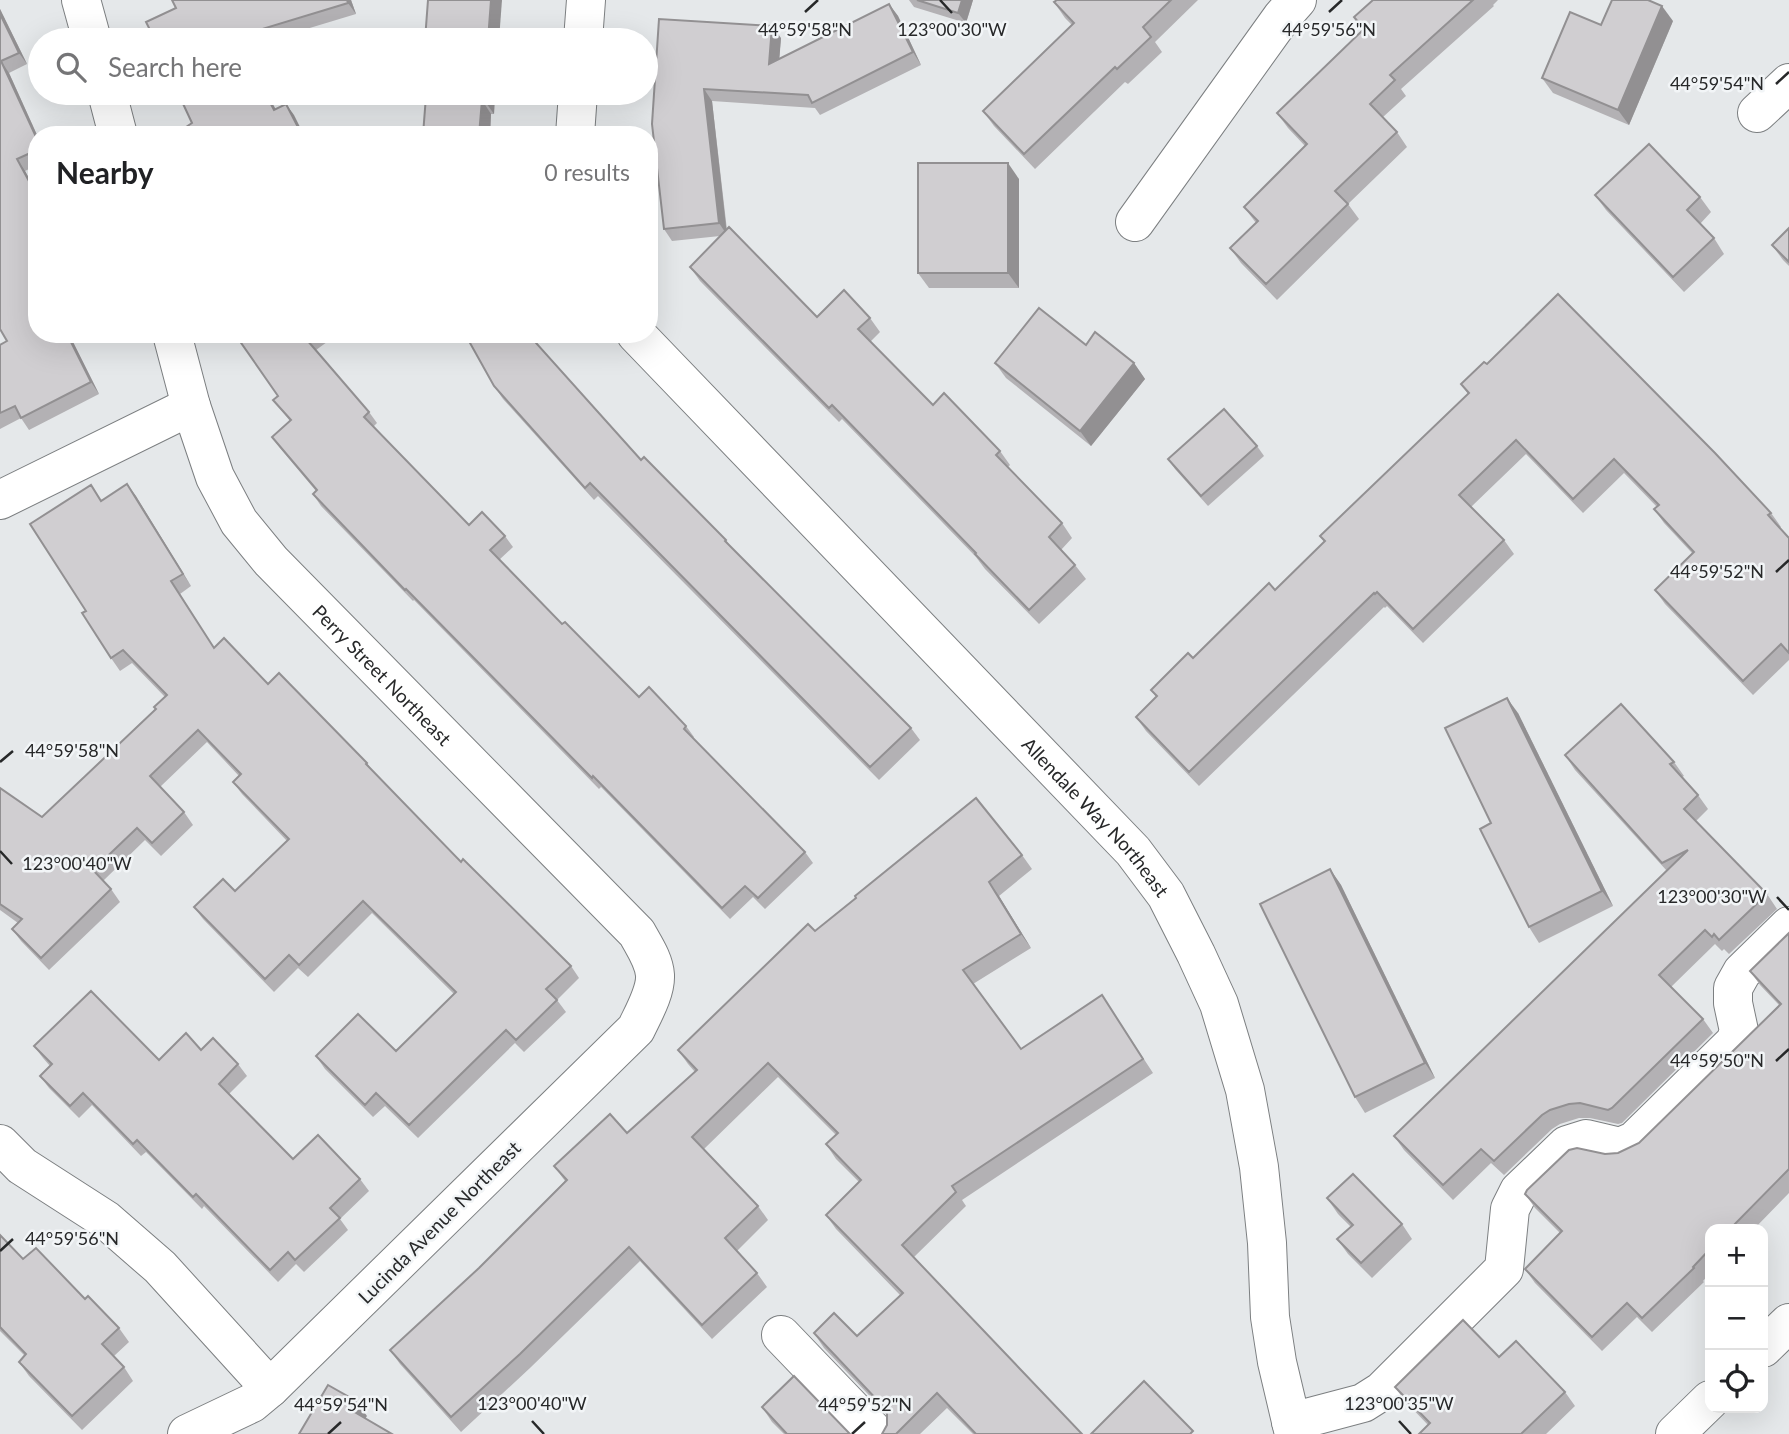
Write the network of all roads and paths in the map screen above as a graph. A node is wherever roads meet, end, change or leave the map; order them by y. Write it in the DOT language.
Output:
graph roads {
  1 [pos="81,0"];
  2 [pos="586,0"];
  3 [pos="1297,0"];
  4 [pos="89,28"];
  5 [pos="584,28"];
  6 [pos="1789,83"];
  7 [pos="110,105"];
  8 [pos="577,105"];
  9 [pos="1757,113"];
  10 [pos="116,126"];
  11 [pos="576,126"];
  12 [pos="1135,222"];
  13 [pos="174,343"];
  14 [pos="645,343"];
  15 [pos="191,406"];
  16 [pos="0,500"];
  17 [pos="1789,926"];
  18 [pos="655,976"];
  19 [pos="0,1144"];
  20 [pos="1789,1322"];
  21 [pos="781,1335"];
  22 [pos="1768,1343"];
  23 [pos="270,1388"];
  24 [pos="1705,1405"];
  25 [pos="1292,1428"];
  26 [pos="187,1434"];
  27 [pos="876,1434"];
  28 [pos="1675,1434"];
  1 -- 4 [label="street"];
  2 -- 5 [label="street"];
  3 -- 12 [label="street"];
  6 -- 9 [label="street"];
  7 -- 10 [label="street"];
  8 -- 11 [label="street"];
  13 -- 15 [label="street, Perry Street Northeast"];
  14 -- 25 [label="street, Allendale Way Northeast"];
  15 -- 16 [label="street"];
  15 -- 18 [label="street, Perry Street Northeast"];
  17 -- 25 [label="street"];
  18 -- 23 [label="street, Lucinda Avenue Northeast"];
  19 -- 23 [label="street"];
  20 -- 22 [label="street"];
  21 -- 27 [label="street"];
  23 -- 26 [label="street, Lucinda Avenue Northeast"];
  24 -- 28 [label="street"];
}
